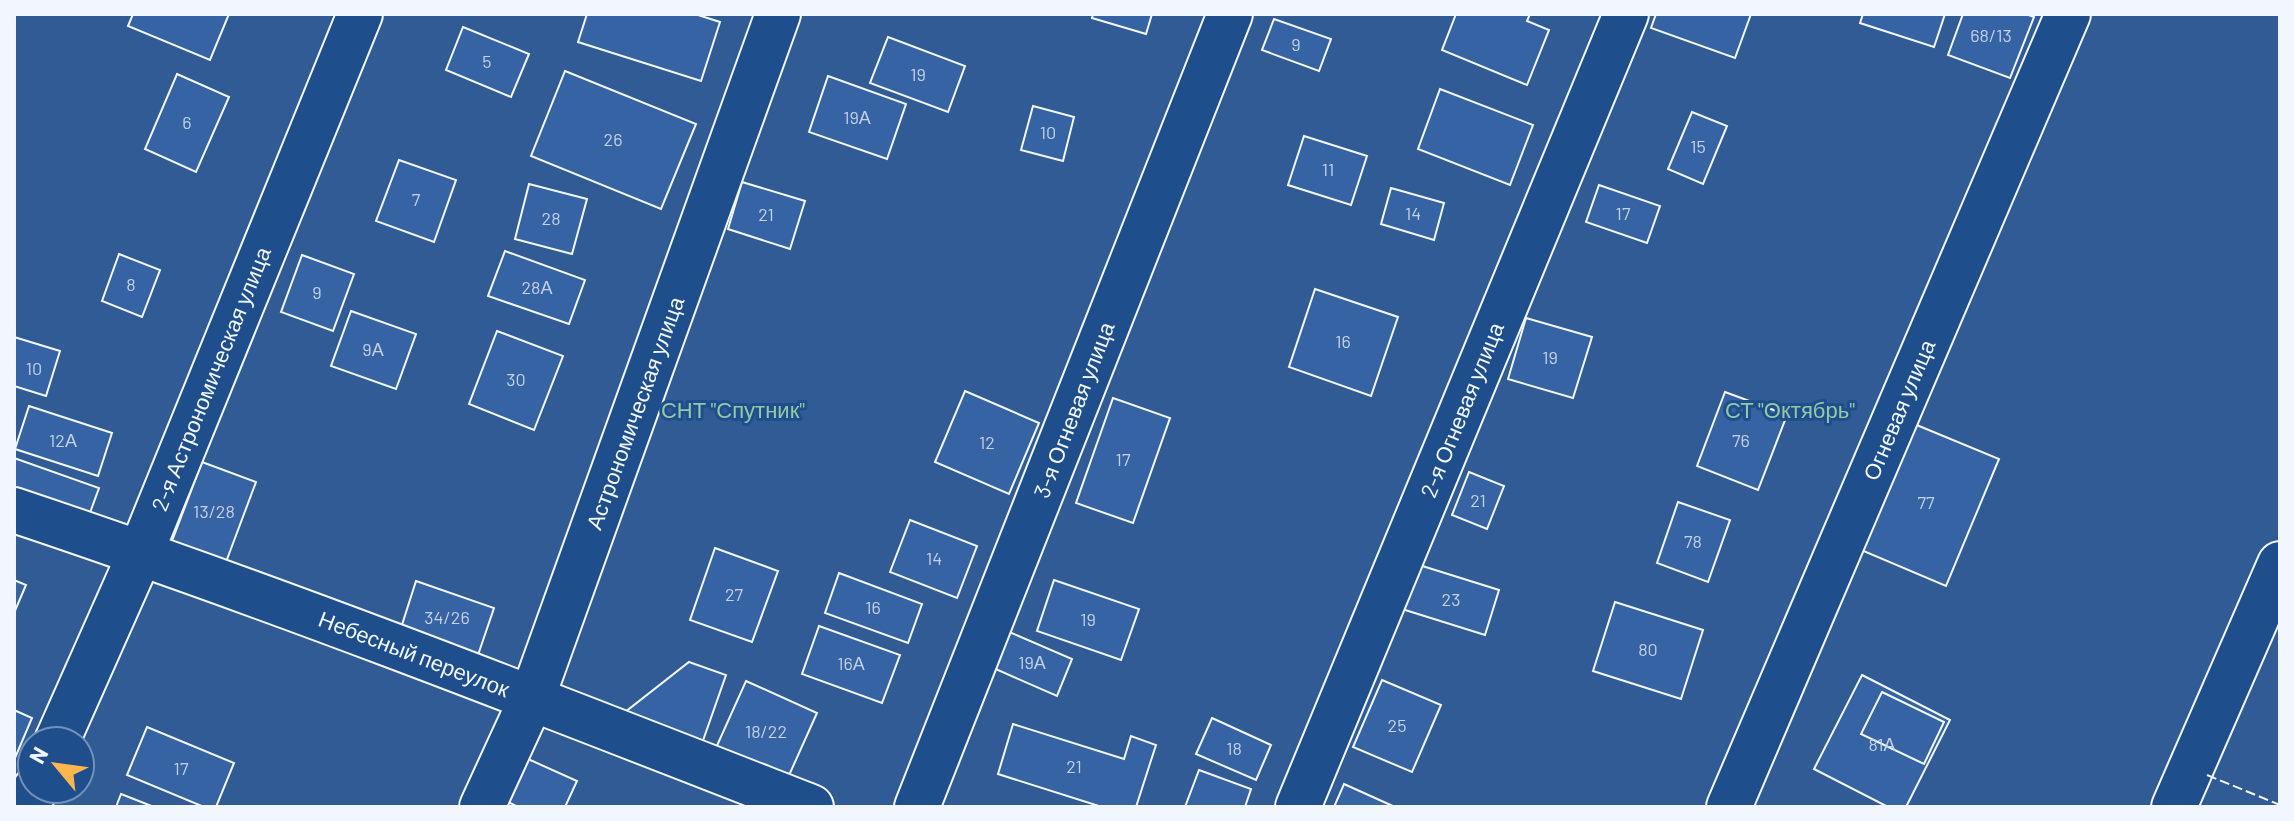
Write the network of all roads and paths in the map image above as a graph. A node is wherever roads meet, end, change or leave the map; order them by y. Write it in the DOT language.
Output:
graph roads {
  1 [pos="360,14"];
  2 [pos="778,14"];
  3 [pos="1230,14"];
  4 [pos="1626,14"];
  5 [pos="2068,14"];
  6 [pos="14,510"];
  7 [pos="141,552"];
  8 [pos="2280,564"];
  9 [pos="532,698"];
  10 [pos="64,725"];
  11 [pos="482,807"];
  12 [pos="811,807"];
  13 [pos="917,807"];
  14 [pos="1298,807"];
  15 [pos="1729,807"];
  16 [pos="2174,807"];
  1 -- 7 [label="street, 2-я Астрономическая улица"];
  2 -- 9 [label="street, Астрономическая улица"];
  3 -- 13 [label="street, 3-я Огневая улица"];
  4 -- 14 [label="street, 2-я Огневая улица"];
  5 -- 15 [label="street, Огневая улица"];
  6 -- 7 [label="street, Небесный переулок"];
  7 -- 9 [label="street, Небесный переулок"];
  7 -- 10 [label="street, 2-я Астрономическая улица"];
  8 -- 16 [label="street"];
  9 -- 11 [label="street, Астрономическая улица"];
  9 -- 12 [label="street, Небесный переулок"];
}
